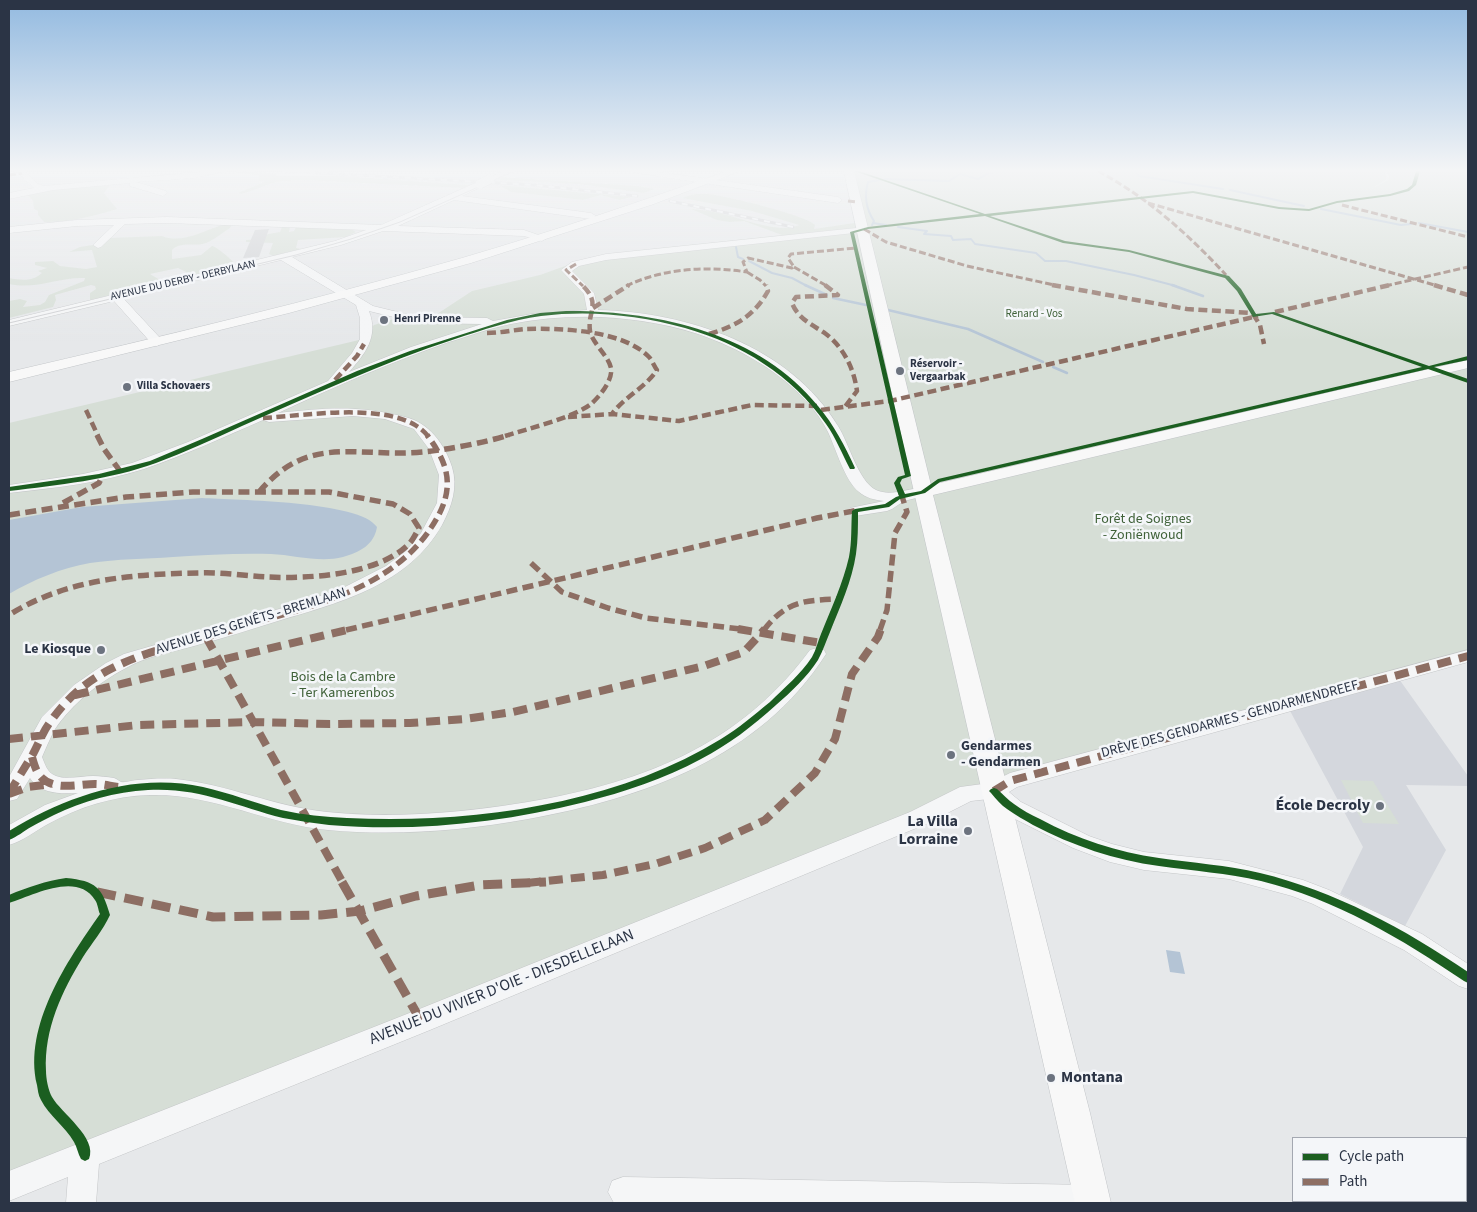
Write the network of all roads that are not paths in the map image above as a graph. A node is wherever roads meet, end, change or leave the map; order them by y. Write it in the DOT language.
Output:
graph roads {
  1 [pos="40,228"];
  2 [pos="116,228"];
  3 [pos="373,228"];
  4 [pos="384,228"];
  5 [pos="560,228"];
  6 [pos="569,228"];
  7 [pos="863,229"];
  8 [pos="9,230"];
  9 [pos="537,236"];
  10 [pos="98,245"];
  11 [pos="284,257"];
  12 [pos="340,292"];
  13 [pos="116,297"];
  14 [pos="361,305"];
  15 [pos="385,313"];
  16 [pos="593,313"];
  17 [pos="367,319"];
  18 [pos="515,319"];
  19 [pos="9,323"];
  20 [pos="155,339"];
  21 [pos="1468,364"];
  22 [pos="9,370"];
  23 [pos="9,377"];
  24 [pos="332,384"];
  25 [pos="253,419"];
  26 [pos="9,489"];
  27 [pos="923,492"];
  28 [pos="898,498"];
  29 [pos="855,510"];
  30 [pos="818,654"];
  31 [pos="1468,656"];
  32 [pos="32,757"];
  33 [pos="52,784"];
  34 [pos="124,788"];
  35 [pos="976,788"];
  36 [pos="9,793"];
  37 [pos="9,836"];
  38 [pos="1468,978"];
  39 [pos="85,1155"];
  40 [pos="9,1186"];
  41 [pos="623,1192"];
  42 [pos="1092,1202"];
  43 [pos="81,1203"];
  1 -- 8 [label="street"];
  2 -- 10 [label="street"];
  3 -- 4 [label="street"];
  4 -- 9 [label="street"];
  4 -- 11 [label="street, AVENUE DU DERBY - DERBYLAAN"];
  5 -- 9 [label="main road"];
  6 -- 9 [label="main road"];
  7 -- 16 [label="street"];
  7 -- 27 [label="main road"];
  9 -- 12 [label="main road"];
  11 -- 12 [label="street"];
  11 -- 13 [label="street, AVENUE DU DERBY - DERBYLAAN"];
  12 -- 14 [label="street"];
  12 -- 20 [label="main road"];
  13 -- 19 [label="street, AVENUE DU DERBY - DERBYLAAN"];
  13 -- 20 [label="street"];
  14 -- 15 [label="street"];
  14 -- 17 [label="street"];
  15 -- 17 [label="street"];
  15 -- 18 [label="street"];
  16 -- 18 [label="street"];
  16 -- 28 [label="street"];
  17 -- 24 [label="street"];
  18 -- 24 [label="street"];
  20 -- 22 [label="main road"];
  20 -- 23 [label="main road"];
  21 -- 27 [label="main road"];
  24 -- 25 [label="street"];
  25 -- 26 [label="street"];
  25 -- 32 [label="street, AVENUE DES GENÊTS - BREMLAAN"];
  27 -- 28 [label="street"];
  27 -- 35 [label="main road"];
  28 -- 29 [label="street"];
  30 -- 34 [label="street"];
  31 -- 35 [label="street, DRÈVE DES GENDARMES - GENDARMENDREEF"];
  32 -- 33 [label="street"];
  32 -- 36 [label="street, AVENUE DES GENÊTS - BREMLAAN"];
  33 -- 34 [label="street"];
  33 -- 36 [label="street"];
  34 -- 37 [label="street"];
  35 -- 38 [label="street"];
  35 -- 39 [label="street, AVENUE DU VIVIER D'OIE - DIESDELLELAAN"];
  35 -- 42 [label="main road"];
  39 -- 40 [label="street, AVENUE DU VIVIER D'OIE - DIESDELLELAAN"];
  39 -- 43 [label="street"];
  41 -- 42 [label="street"];
}
